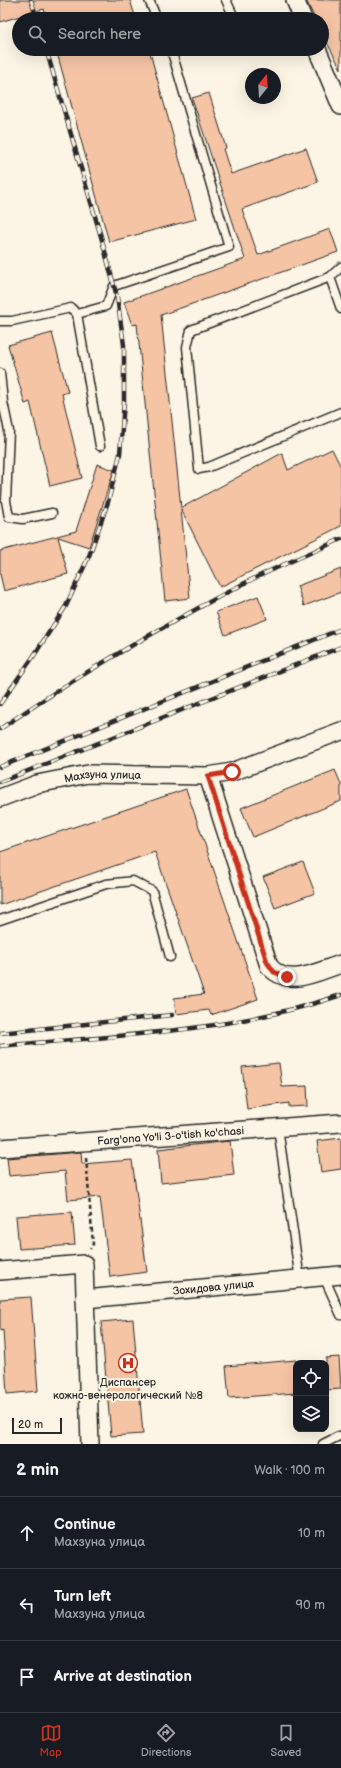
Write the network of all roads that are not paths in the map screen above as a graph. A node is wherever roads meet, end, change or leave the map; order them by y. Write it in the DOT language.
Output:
graph roads {
  1 [pos="149,0"];
  2 [pos="226,0"];
  3 [pos="295,0"];
  4 [pos="154,12"];
  5 [pos="232,12"];
  6 [pos="301,12"];
  7 [pos="174,56"];
  8 [pos="319,56"];
  9 [pos="341,106"];
  10 [pos="341,267"];
  11 [pos="330,277"];
  12 [pos="341,309"];
  13 [pos="77,314"];
  14 [pos="0,321"];
  15 [pos="0,373"];
  16 [pos="341,412"];
  17 [pos="100,446"];
  18 [pos="52,513"];
  19 [pos="341,731"];
  20 [pos="208,776"];
  21 [pos="0,798"];
  22 [pos="0,920"];
  23 [pos="170,957"];
  24 [pos="341,964"];
  25 [pos="341,1123"];
  26 [pos="278,1128"];
  27 [pos="0,1148"];
  28 [pos="0,1272"];
  29 [pos="341,1275"];
  30 [pos="324,1277"];
  31 [pos="300,1280"];
  32 [pos="85,1299"];
  33 [pos="341,1315"];
  34 [pos="341,1436"];
  35 [pos="90,1444"];
  36 [pos="323,1444"];
  1 -- 4 [label="lane"];
  2 -- 5 [label="lane"];
  3 -- 6 [label="street"];
  7 -- 13 [label="lane"];
  8 -- 9 [label="street"];
  10 -- 11 [label="lane"];
  11 -- 12 [label="lane"];
  11 -- 16 [label="lane"];
  13 -- 14 [label="lane"];
  13 -- 17 [label="lane"];
  15 -- 18 [label="lane"];
  19 -- 20 [label="street, Махзуна улица"];
  20 -- 21 [label="street, Махзуна улица"];
  20 -- 24 [label="street"];
  22 -- 23 [label="lane"];
  25 -- 26 [label="street, Farg'ona Yo'li 3-o'tish ko'chasi"];
  26 -- 27 [label="street, Farg'ona Yo'li 3-o'tish ko'chasi"];
  26 -- 31 [label="lane"];
  28 -- 32 [label="street"];
  29 -- 30 [label="street, Зохидова улица"];
  30 -- 31 [label="street, Зохидова улица"];
  30 -- 33 [label="lane"];
  31 -- 32 [label="street, Зохидова улица"];
  32 -- 35 [label="street"];
  34 -- 36 [label="lane"];
}
